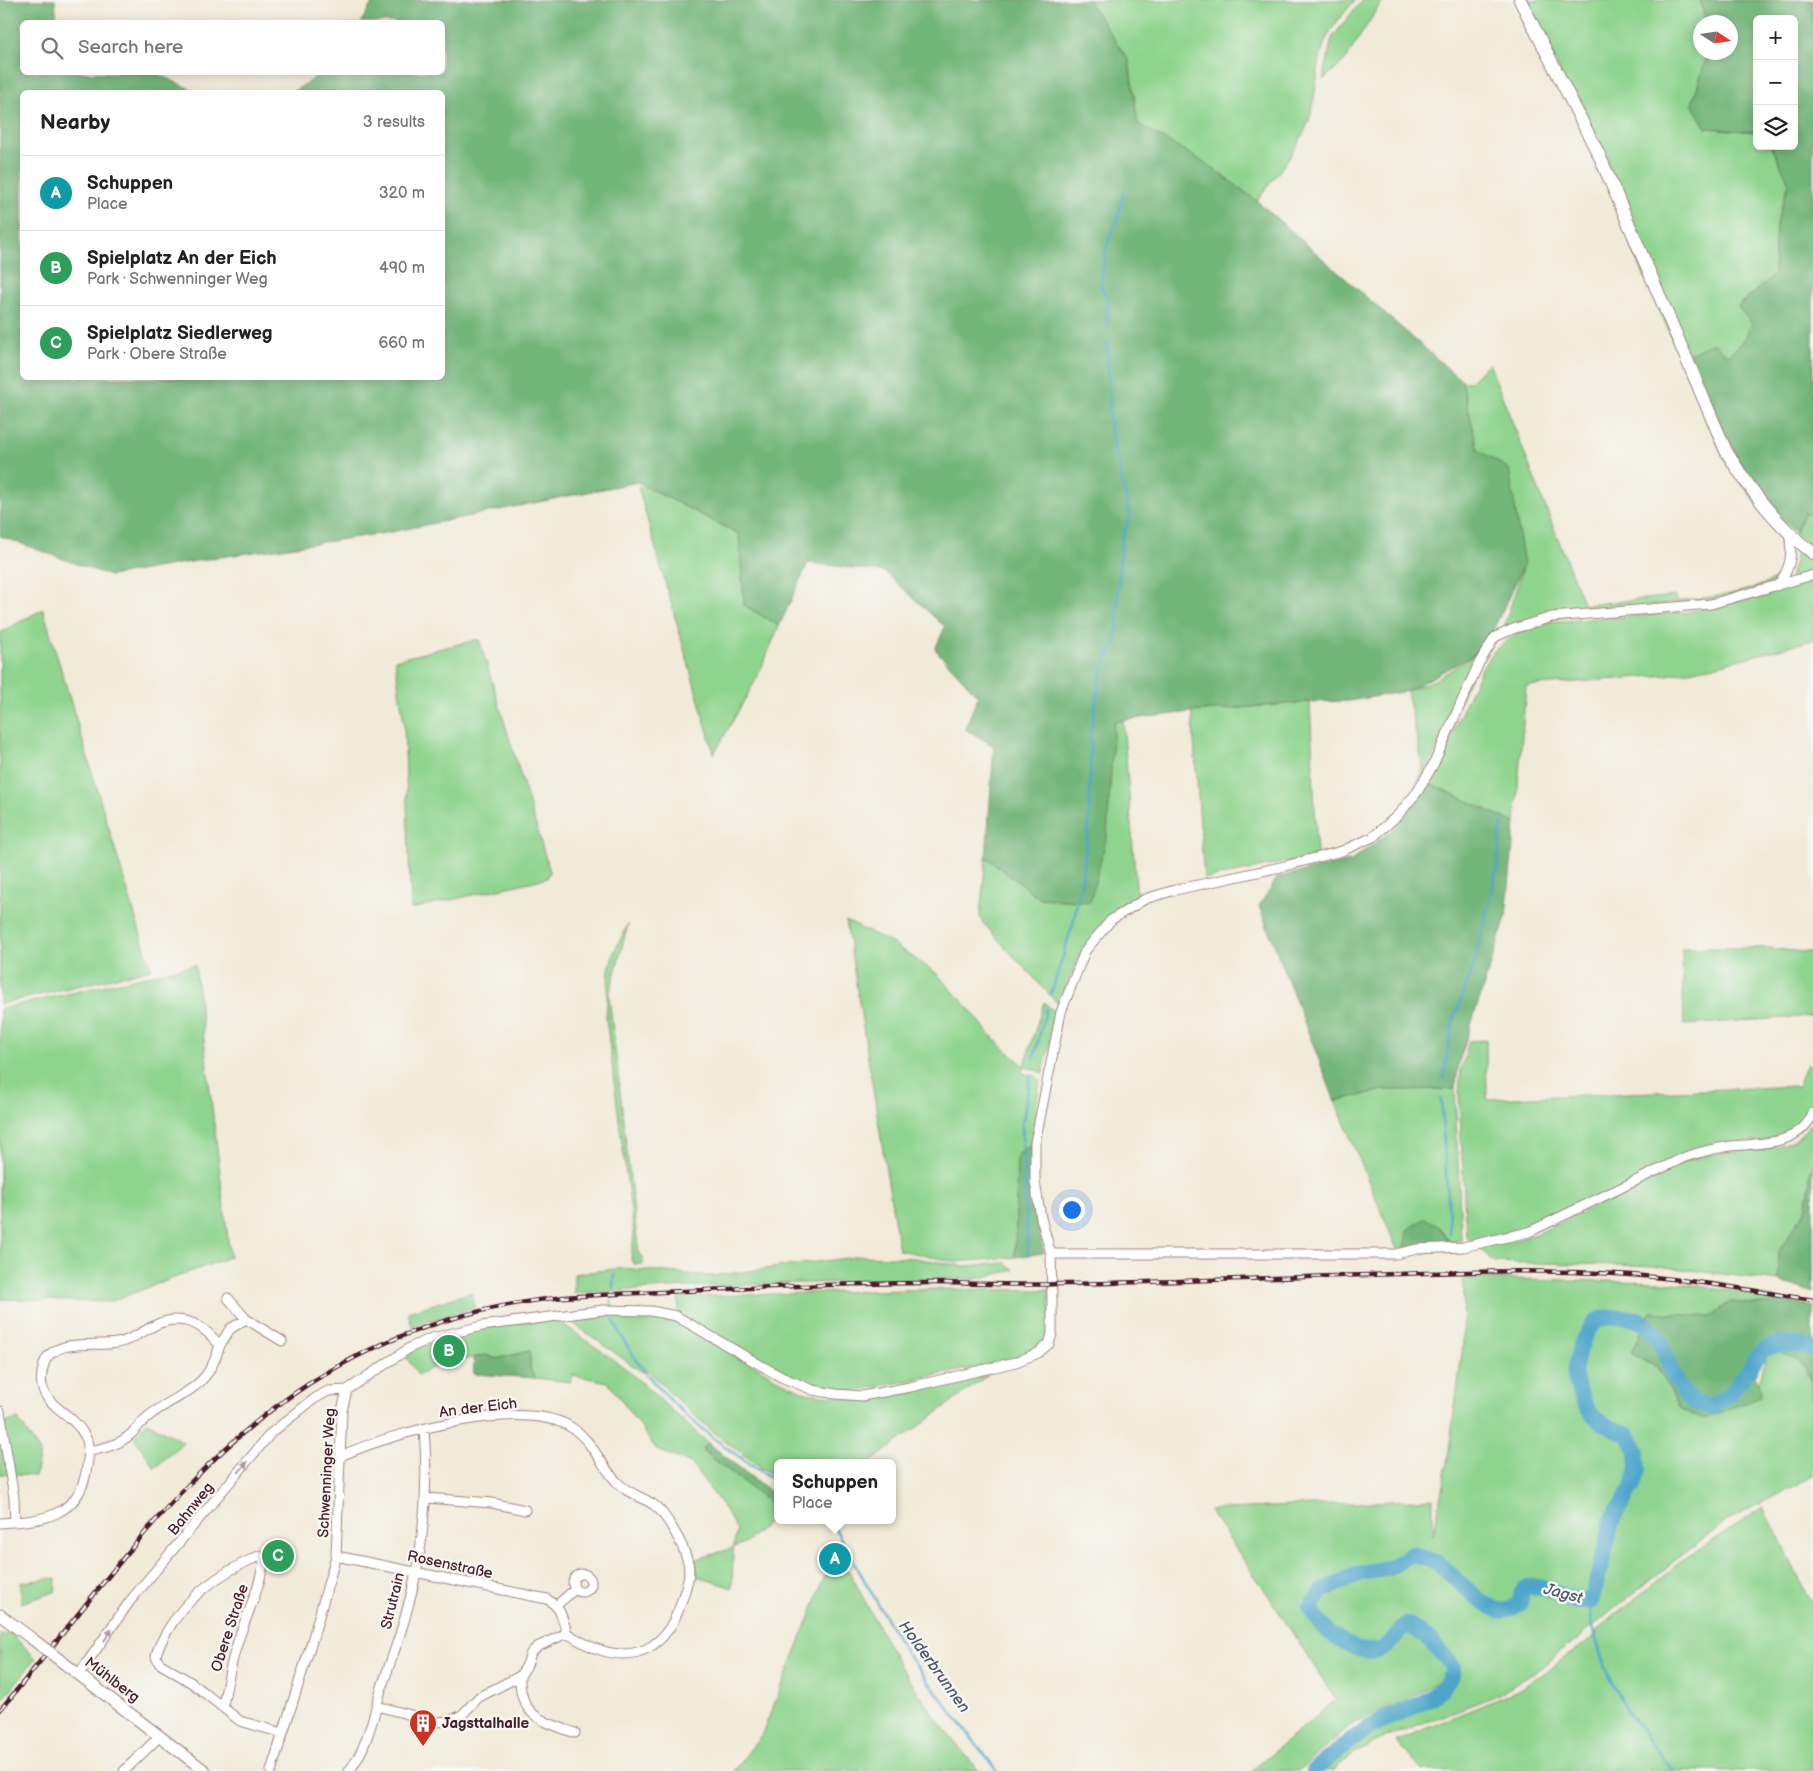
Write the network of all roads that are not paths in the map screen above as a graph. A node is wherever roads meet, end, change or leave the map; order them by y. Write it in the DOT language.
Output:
graph roads {
  1 [pos="1520,0"];
  2 [pos="1789,533"];
  3 [pos="1813,553"];
  4 [pos="1813,575"];
  5 [pos="1776,586"];
  6 [pos="1813,1113"];
  7 [pos="1051,1254"];
  8 [pos="228,1298"];
  9 [pos="246,1319"];
  10 [pos="282,1341"];
  11 [pos="220,1345"];
  12 [pos="347,1390"];
  13 [pos="0,1411"];
  14 [pos="424,1429"];
  15 [pos="89,1451"];
  16 [pos="341,1456"];
  17 [pos="426,1498"];
  18 [pos="524,1510"];
  19 [pos="15,1522"];
  20 [pos="0,1523"];
  21 [pos="336,1556"];
  22 [pos="415,1571"];
  23 [pos="575,1589"];
  24 [pos="557,1605"];
  25 [pos="0,1615"];
  26 [pos="567,1633"];
  27 [pos="79,1674"];
  28 [pos="520,1676"];
  29 [pos="223,1706"];
  30 [pos="377,1706"];
  31 [pos="575,1733"];
  32 [pos="282,1734"];
  33 [pos="160,1736"];
  34 [pos="124,1771"];
  35 [pos="205,1771"];
  36 [pos="271,1771"];
  37 [pos="349,1771"];
  1 -- 2 [label="main road"];
  2 -- 3 [label="main road"];
  2 -- 5 [label="street"];
  4 -- 5 [label="street, Schwenninger Weg"];
  5 -- 7 [label="street, Schwenninger Weg"];
  6 -- 7 [label="street"];
  7 -- 12 [label="street, Schwenninger Weg"];
  8 -- 9 [label="street"];
  9 -- 10 [label="street"];
  9 -- 11 [label="street"];
  11 -- 15 [label="street"];
  11 -- 15 [label="street"];
  12 -- 16 [label="street, Schwenninger Weg"];
  27 -- 12 [label="street, Bahnweg, one-way"];
  13 -- 19 [label="street"];
  14 -- 16 [label="street, An der Eich"];
  14 -- 17 [label="street, Strutrain"];
  14 -- 26 [label="street, An der Eich"];
  15 -- 19 [label="street"];
  16 -- 21 [label="street, Schwenninger Weg"];
  17 -- 18 [label="street"];
  17 -- 22 [label="street, Strutrain"];
  19 -- 20 [label="street"];
  21 -- 22 [label="street, Rosenstraße"];
  21 -- 32 [label="street, Schwenninger Weg"];
  22 -- 24 [label="street, Rosenstraße"];
  22 -- 30 [label="street, Strutrain"];
  23 -- 24 [label="street"];
  24 -- 26 [label="street"];
  25 -- 27 [label="street, Mühlberg, bridge"];
  26 -- 28 [label="street"];
  27 -- 33 [label="street, Mühlberg"];
  28 -- 30 [label="street"];
  28 -- 31 [label="street"];
  29 -- 29 [label="street, Obere Straße"];
  29 -- 32 [label="street"];
  30 -- 37 [label="street, Strutrain"];
  32 -- 36 [label="street, Schwenninger Weg"];
  33 -- 34 [label="street"];
  33 -- 35 [label="street, Mühlberg"];
}
